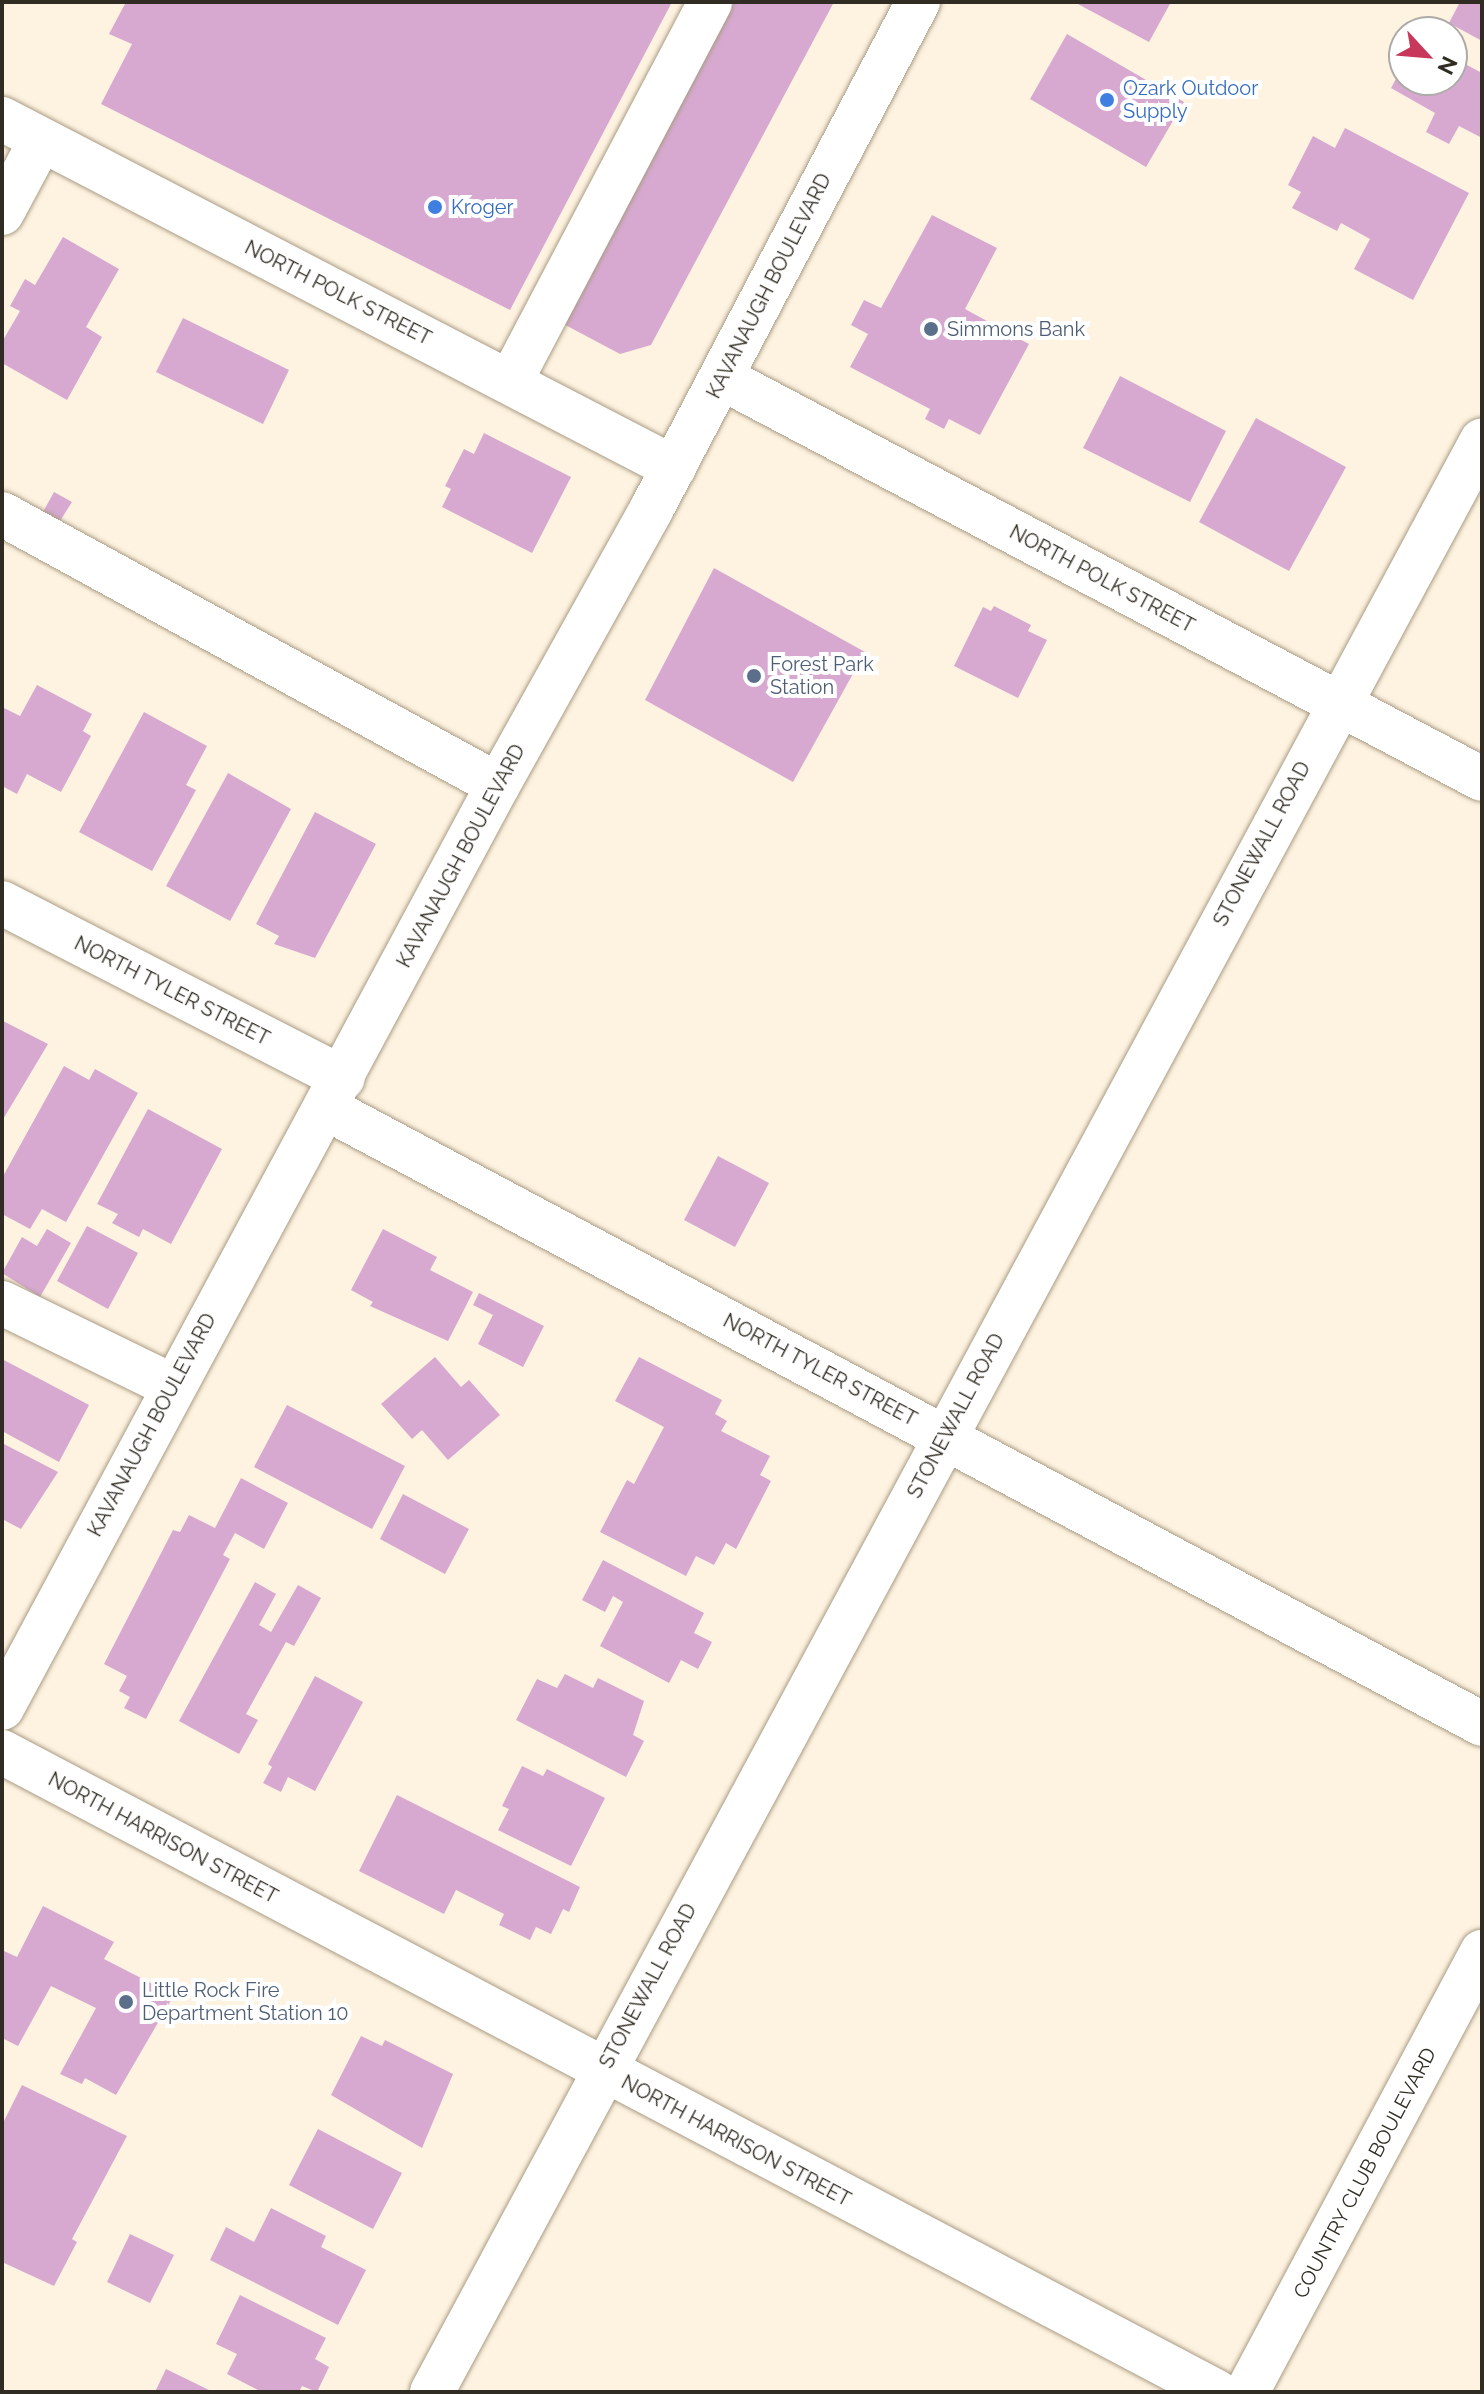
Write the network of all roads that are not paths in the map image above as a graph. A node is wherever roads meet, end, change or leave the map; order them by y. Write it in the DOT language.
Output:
graph roads {
  1 [pos="710,2"];
  2 [pos="918,2"];
  3 [pos="2,119"];
  4 [pos="41,140"];
  5 [pos="2,213"];
  6 [pos="722,378"];
  7 [pos="510,382"];
  8 [pos="1482,440"];
  9 [pos="674,468"];
  10 [pos="2,514"];
  11 [pos="1338,703"];
  12 [pos="1482,779"];
  13 [pos="498,785"];
  14 [pos="2,903"];
  15 [pos="335,1093"];
  16 [pos="2,1303"];
  17 [pos="172,1386"];
  18 [pos="944,1435"];
  19 [pos="5,1697"];
  20 [pos="1482,1724"];
  21 [pos="2,1752"];
  22 [pos="1482,1952"];
  23 [pos="602,2071"];
  24 [pos="432,2392"];
  25 [pos="1217,2392"];
  26 [pos="1247,2392"];
  1 -- 7 [label="street"];
  2 -- 6 [label="street, KAVANAUGH BOULEVARD"];
  3 -- 4 [label="street, NORTH POLK STREET"];
  4 -- 5 [label="street"];
  4 -- 7 [label="street, NORTH POLK STREET"];
  6 -- 9 [label="street, KAVANAUGH BOULEVARD"];
  6 -- 11 [label="street, NORTH POLK STREET"];
  7 -- 9 [label="street, NORTH POLK STREET"];
  8 -- 11 [label="street, STONEWALL ROAD"];
  9 -- 13 [label="street, KAVANAUGH BOULEVARD"];
  10 -- 13 [label="street"];
  11 -- 12 [label="street, NORTH POLK STREET"];
  11 -- 18 [label="street, STONEWALL ROAD"];
  13 -- 15 [label="street, KAVANAUGH BOULEVARD"];
  14 -- 15 [label="street, NORTH TYLER STREET"];
  15 -- 17 [label="street, KAVANAUGH BOULEVARD"];
  15 -- 18 [label="street, NORTH TYLER STREET"];
  16 -- 17 [label="street"];
  17 -- 19 [label="street, KAVANAUGH BOULEVARD"];
  18 -- 20 [label="street, NORTH TYLER STREET"];
  18 -- 23 [label="street, STONEWALL ROAD"];
  21 -- 23 [label="street, NORTH HARRISON STREET"];
  22 -- 26 [label="street, COUNTRY CLUB BOULEVARD"];
  23 -- 24 [label="street, STONEWALL ROAD"];
  23 -- 25 [label="street, NORTH HARRISON STREET"];
}
